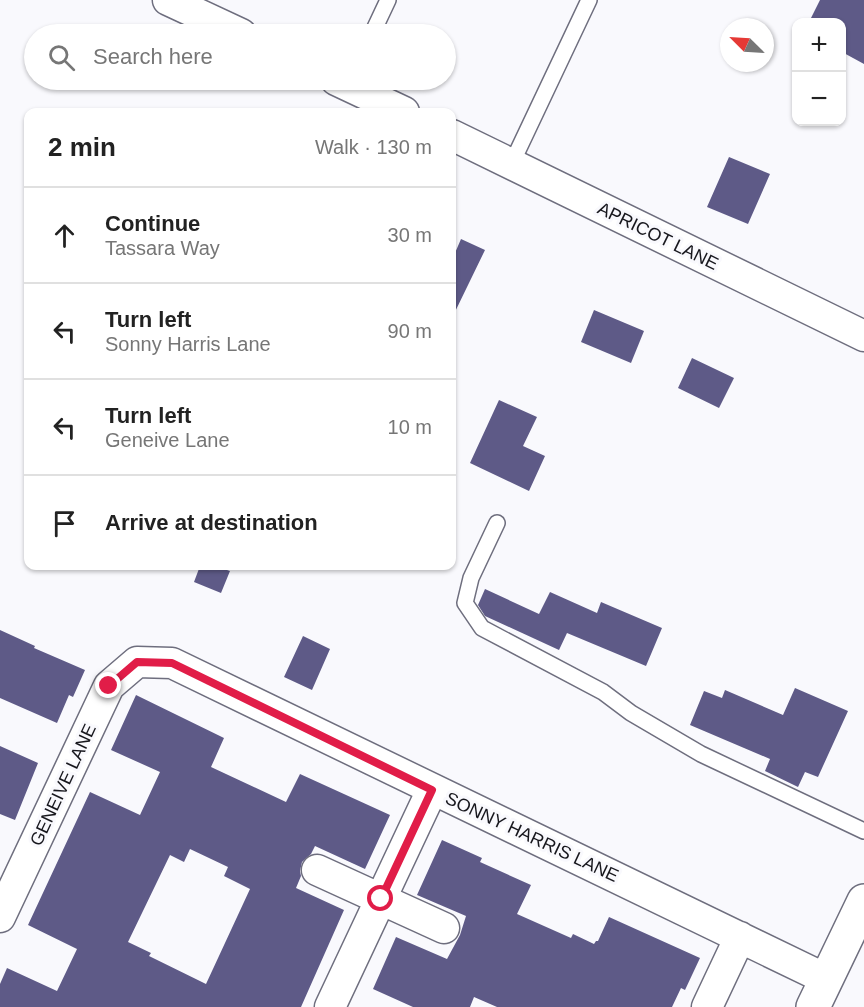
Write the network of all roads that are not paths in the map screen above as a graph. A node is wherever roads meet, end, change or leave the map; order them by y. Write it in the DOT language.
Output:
graph roads {
  1 [pos="168,0"];
  2 [pos="388,0"];
  3 [pos="589,0"];
  4 [pos="220,24"];
  5 [pos="377,24"];
  6 [pos="361,90"];
  7 [pos="396,108"];
  8 [pos="456,137"];
  9 [pos="511,165"];
  10 [pos="864,336"];
  11 [pos="497,524"];
  12 [pos="137,662"];
  13 [pos="432,790"];
  14 [pos="864,831"];
  15 [pos="317,870"];
  16 [pos="381,899"];
  17 [pos="864,901"];
  18 [pos="0,917"];
  19 [pos="444,928"];
  20 [pos="740,937"];
  21 [pos="820,993"];
  22 [pos="330,1007"];
  23 [pos="707,1007"];
  1 -- 4 [label="street"];
  2 -- 5 [label="lane"];
  3 -- 9 [label="lane"];
  6 -- 7 [label="street"];
  8 -- 9 [label="street, APRICOT LANE"];
  9 -- 10 [label="street, APRICOT LANE"];
  11 -- 14 [label="lane"];
  12 -- 13 [label="street, SONNY HARRIS LANE"];
  12 -- 18 [label="street, GENEIVE LANE"];
  13 -- 16 [label="street"];
  13 -- 20 [label="street, SONNY HARRIS LANE"];
  15 -- 16 [label="street"];
  16 -- 19 [label="street"];
  16 -- 22 [label="street"];
  17 -- 21 [label="main road"];
  20 -- 21 [label="street, SONNY HARRIS LANE"];
  20 -- 23 [label="street"];
}
